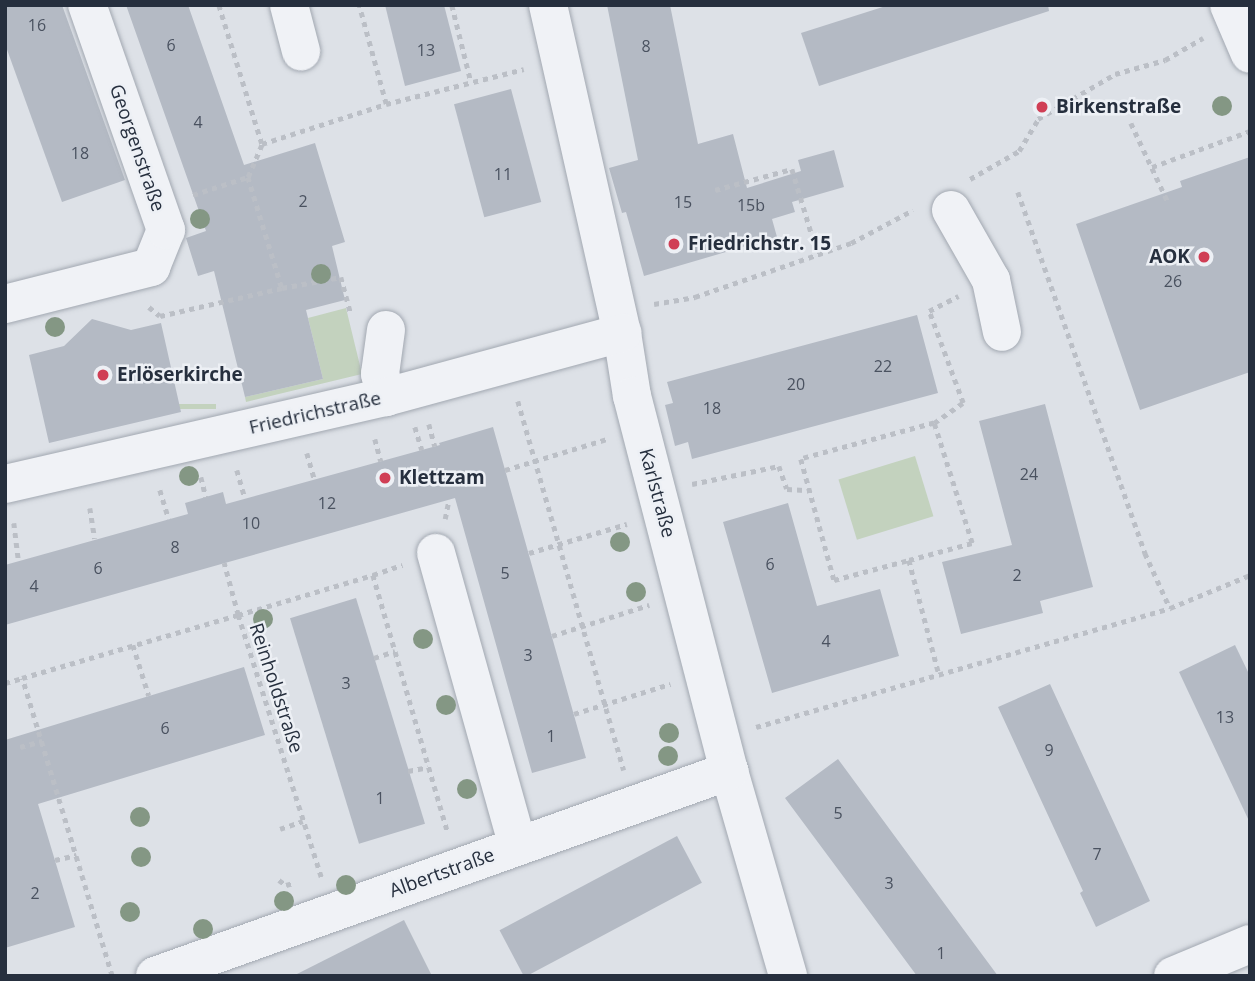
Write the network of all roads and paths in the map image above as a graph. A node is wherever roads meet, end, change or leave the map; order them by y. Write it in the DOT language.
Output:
graph roads {
  1 [pos="87,5"];
  2 [pos="289,5"];
  3 [pos="452,5"];
  4 [pos="548,5"];
  5 [pos="1241,30"];
  6 [pos="302,51"];
  7 [pos="525,69"];
  8 [pos="471,82"];
  9 [pos="386,104"];
  10 [pos="1132,123"];
  11 [pos="1250,131"];
  12 [pos="262,144"];
  13 [pos="1152,167"];
  14 [pos="248,177"];
  15 [pos="715,190"];
  16 [pos="1018,192"];
  17 [pos="947,199"];
  18 [pos="1169,204"];
  19 [pos="158,207"];
  20 [pos="818,255"];
  21 [pos="114,276"];
  22 [pos="991,280"];
  23 [pos="282,288"];
  24 [pos="5,304"];
  25 [pos="620,323"];
  26 [pos="370,329"];
  27 [pos="1002,332"];
  28 [pos="515,390"];
  29 [pos="399,407"];
  30 [pos="426,413"];
  31 [pos="934,423"];
  32 [pos="608,439"];
  33 [pos="435,446"];
  34 [pos="422,450"];
  35 [pos="378,451"];
  36 [pos="307,452"];
  37 [pos="381,461"];
  38 [pos="536,461"];
  39 [pos="237,470"];
  40 [pos="505,470"];
  41 [pos="314,478"];
  42 [pos="201,479"];
  43 [pos="5,484"];
  44 [pos="687,485"];
  45 [pos="809,489"];
  46 [pos="160,490"];
  47 [pos="206,497"];
  48 [pos="245,498"];
  49 [pos="90,508"];
  50 [pos="169,519"];
  51 [pos="632,522"];
  52 [pos="14,523"];
  53 [pos="95,540"];
  54 [pos="559,544"];
  55 [pos="436,553"];
  56 [pos="529,553"];
  57 [pos="909,560"];
  58 [pos="19,561"];
  59 [pos="224,563"];
  60 [pos="1250,575"];
  61 [pos="653,604"];
  62 [pos="1170,608"];
  63 [pos="238,615"];
  64 [pos="582,626"];
  65 [pos="552,636"];
  66 [pos="133,645"];
  67 [pos="395,651"];
  68 [pos="374,658"];
  69 [pos="939,674"];
  70 [pos="23,678"];
  71 [pos="674,682"];
  72 [pos="5,683"];
  73 [pos="149,696"];
  74 [pos="605,704"];
  75 [pos="574,714"];
  76 [pos="41,741"];
  77 [pos="20,747"];
  78 [pos="725,754"];
  79 [pos="428,767"];
  80 [pos="408,771"];
  81 [pos="634,805"];
  82 [pos="303,821"];
  83 [pos="280,829"];
  84 [pos="518,846"];
  85 [pos="76,855"];
  86 [pos="55,860"];
  87 [pos="457,867"];
  88 [pos="320,874"];
  89 [pos="309,878"];
  90 [pos="279,880"];
  91 [pos="297,881"];
  92 [pos="333,913"];
  93 [pos="1250,944"];
  94 [pos="113,976"];
  95 [pos="155,976"];
  96 [pos="788,976"];
  97 [pos="1173,976"];
  1 -- 19 [label="street, Georgenstraße"];
  2 -- 6 [label="street"];
  3 -- 8 [label="path"];
  4 -- 25 [label="street, Karlstraße"];
  5 -- 17 [label="path"];
  7 -- 8 [label="path"];
  8 -- 9 [label="path"];
  10 -- 13 [label="path"];
  11 -- 13 [label="path"];
  12 -- 14 [label="path"];
  13 -- 18 [label="path"];
  14 -- 19 [label="path"];
  14 -- 23 [label="path"];
  15 -- 20 [label="path"];
  16 -- 62 [label="path"];
  17 -- 20 [label="path"];
  17 -- 22 [label="street"];
  19 -- 21 [label="street, Georgenstraße"];
  20 -- 25 [label="path"];
  21 -- 23 [label="path"];
  21 -- 24 [label="street, Georgenstraße"];
  22 -- 27 [label="street"];
  22 -- 31 [label="path"];
  23 -- 26 [label="path"];
  25 -- 29 [label="street, Friedrichstraße"];
  25 -- 78 [label="street, Karlstraße"];
  26 -- 29 [label="street"];
  28 -- 38 [label="path"];
  29 -- 34 [label="path"];
  29 -- 43 [label="street, Friedrichstraße"];
  30 -- 33 [label="path"];
  31 -- 45 [label="path"];
  31 -- 57 [label="path"];
  32 -- 38 [label="path"];
  35 -- 37 [label="path"];
  36 -- 41 [label="path"];
  38 -- 40 [label="path"];
  38 -- 54 [label="path"];
  39 -- 48 [label="path"];
  42 -- 47 [label="path"];
  44 -- 45 [label="path"];
  45 -- 57 [label="path"];
  46 -- 50 [label="path"];
  49 -- 53 [label="path"];
  51 -- 54 [label="path"];
  52 -- 58 [label="path"];
  54 -- 56 [label="path"];
  54 -- 64 [label="path"];
  55 -- 84 [label="street"];
  57 -- 69 [label="path"];
  59 -- 63 [label="path"];
  60 -- 62 [label="path"];
  61 -- 64 [label="path"];
  62 -- 69 [label="path"];
  63 -- 66 [label="path"];
  63 -- 67 [label="path, Reinholdstraße"];
  63 -- 82 [label="path, Reinholdstraße"];
  64 -- 65 [label="path"];
  64 -- 74 [label="path"];
  66 -- 70 [label="path"];
  66 -- 73 [label="path"];
  67 -- 68 [label="path"];
  67 -- 79 [label="path, Reinholdstraße"];
  69 -- 78 [label="path"];
  70 -- 72 [label="path"];
  70 -- 76 [label="path"];
  71 -- 74 [label="path"];
  74 -- 75 [label="path"];
  74 -- 81 [label="path"];
  76 -- 77 [label="path"];
  76 -- 85 [label="path"];
  78 -- 81 [label="street, Albertstraße"];
  78 -- 96 [label="street, Karlstraße"];
  79 -- 80 [label="path"];
  79 -- 87 [label="path, Reinholdstraße"];
  81 -- 84 [label="street, Albertstraße"];
  82 -- 83 [label="path"];
  82 -- 88 [label="path, Reinholdstraße"];
  84 -- 87 [label="street, Albertstraße"];
  85 -- 86 [label="path"];
  85 -- 94 [label="path"];
  87 -- 92 [label="street, Albertstraße"];
  88 -- 89 [label="path"];
  88 -- 92 [label="path, Reinholdstraße"];
  90 -- 91 [label="path"];
  92 -- 95 [label="street, Albertstraße"];
  93 -- 97 [label="street"];
}
